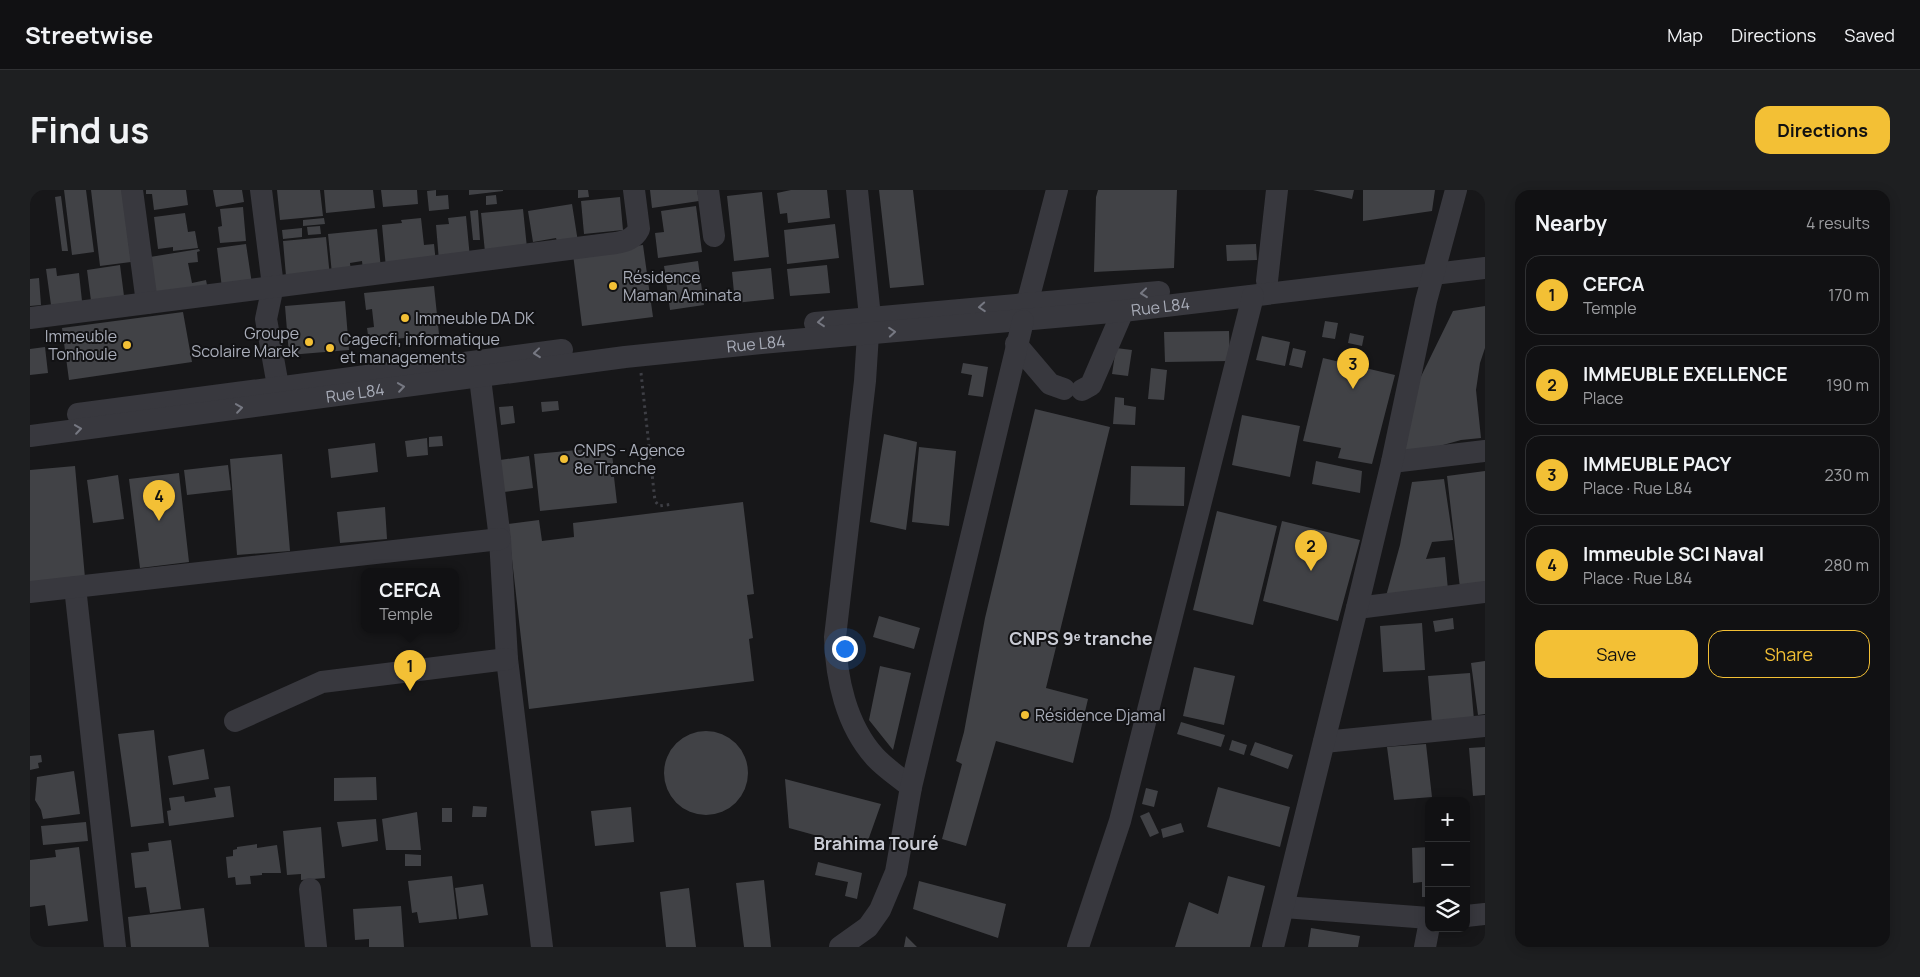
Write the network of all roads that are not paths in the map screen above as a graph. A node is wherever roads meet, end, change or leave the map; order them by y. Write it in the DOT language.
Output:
graph roads {
  1 [pos="132,190"];
  2 [pos="261,190"];
  3 [pos="634,190"];
  4 [pos="708,190"];
  5 [pos="857,190"];
  6 [pos="1058,190"];
  7 [pos="1277,190"];
  8 [pos="1456,190"];
  9 [pos="714,236"];
  10 [pos="1485,258"];
  11 [pos="1435,268"];
  12 [pos="1485,268"];
  13 [pos="1260,289"];
  14 [pos="272,290"];
  15 [pos="147,303"];
  16 [pos="1123,311"];
  17 [pos="1025,313"];
  18 [pos="30,318"];
  19 [pos="869,326"];
  20 [pos="1016,344"];
  21 [pos="478,369"];
  22 [pos="283,385"];
  23 [pos="30,420"];
  24 [pos="30,436"];
  25 [pos="1485,450"];
  26 [pos="1392,462"];
  27 [pos="500,538"];
  28 [pos="76,586"];
  29 [pos="30,592"];
  30 [pos="1485,592"];
  31 [pos="1357,608"];
  32 [pos="507,659"];
  33 [pos="235,721"];
  34 [pos="1485,726"];
  35 [pos="1324,742"];
  36 [pos="910,787"];
  37 [pos="310,889"];
  38 [pos="1284,907"];
  39 [pos="1485,914"];
  40 [pos="1470,916"];
  41 [pos="1425,918"];
  42 [pos="1428,932"];
  43 [pos="115,947"];
  44 [pos="316,947"];
  45 [pos="542,947"];
  46 [pos="840,947"];
  47 [pos="1078,947"];
  48 [pos="1273,947"];
  49 [pos="1426,947"];
  1 -- 15 [label="street"];
  2 -- 14 [label="street"];
  3 -- 14 [label="street"];
  4 -- 9 [label="street"];
  5 -- 19 [label="street"];
  6 -- 17 [label="street"];
  7 -- 13 [label="street"];
  8 -- 11 [label="street"];
  10 -- 11 [label="street, Rue L84"];
  11 -- 12 [label="street, Rue L84"];
  11 -- 13 [label="street, Rue L84"];
  11 -- 26 [label="street"];
  13 -- 16 [label="street, Rue L84"];
  13 -- 17 [label="street, Rue L84, one-way"];
  13 -- 47 [label="street"];
  14 -- 15 [label="street"];
  14 -- 22 [label="street"];
  15 -- 18 [label="street"];
  16 -- 17 [label="street, Rue L84"];
  16 -- 20 [label="street"];
  17 -- 19 [label="street, Rue L84"];
  17 -- 20 [label="street"];
  19 -- 21 [label="street, Rue L84"];
  19 -- 21 [label="street, Rue L84, one-way"];
  19 -- 36 [label="street"];
  20 -- 36 [label="street"];
  21 -- 22 [label="street, Rue L84"];
  24 -- 21 [label="street, Rue L84, one-way"];
  21 -- 27 [label="street"];
  22 -- 23 [label="street, Rue L84"];
  25 -- 26 [label="street"];
  26 -- 31 [label="street"];
  27 -- 28 [label="street"];
  27 -- 32 [label="street"];
  28 -- 29 [label="street"];
  28 -- 43 [label="street"];
  30 -- 31 [label="street"];
  31 -- 35 [label="street"];
  32 -- 33 [label="street"];
  32 -- 45 [label="street"];
  34 -- 35 [label="street"];
  35 -- 38 [label="street"];
  36 -- 46 [label="street"];
  37 -- 44 [label="street"];
  38 -- 41 [label="street"];
  38 -- 48 [label="street"];
  39 -- 40 [label="street"];
  42 -- 49 [label="street"];
}
